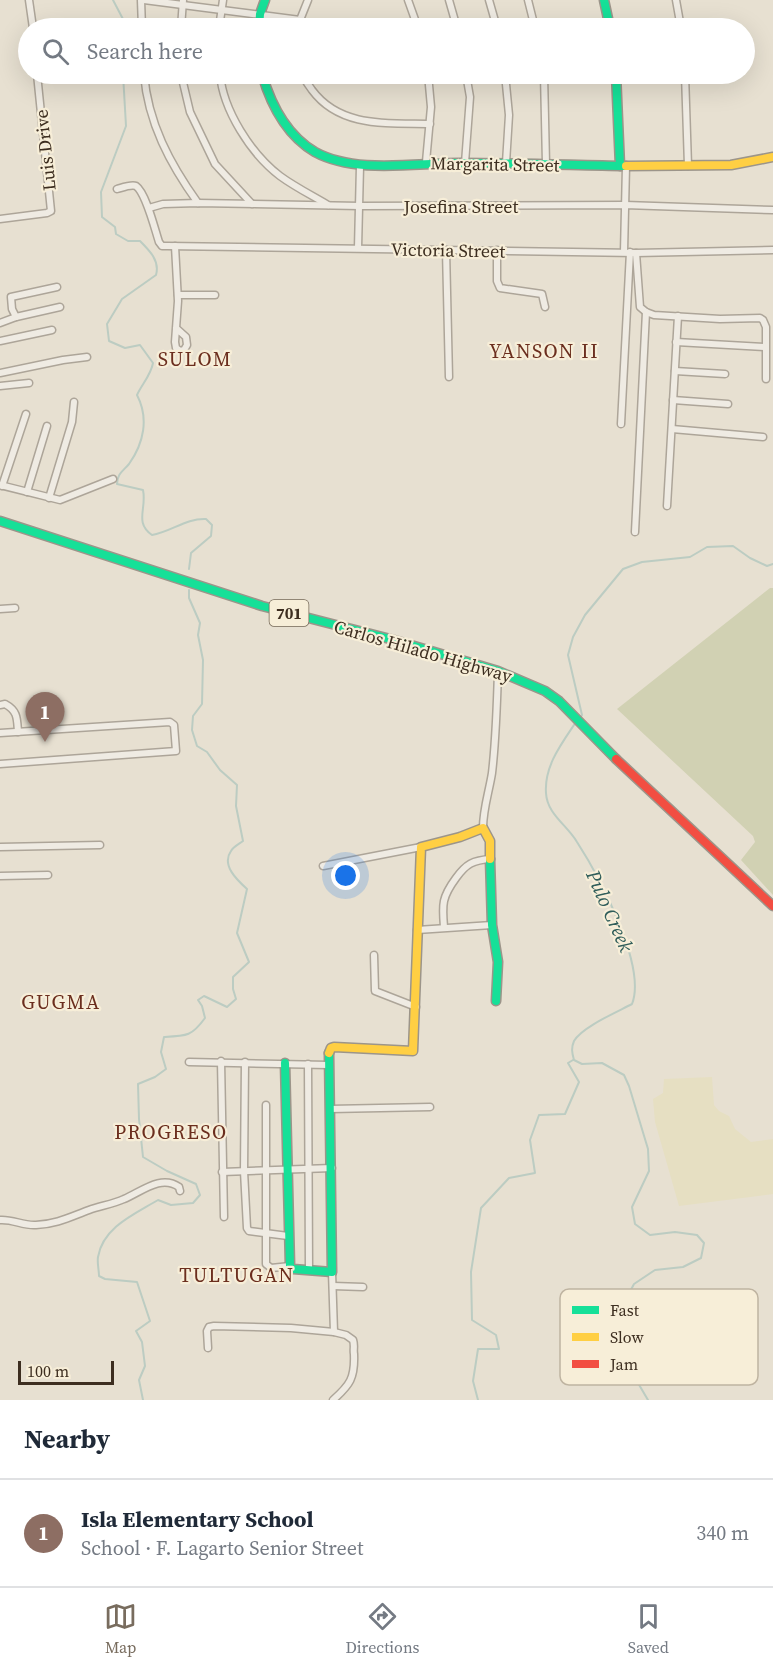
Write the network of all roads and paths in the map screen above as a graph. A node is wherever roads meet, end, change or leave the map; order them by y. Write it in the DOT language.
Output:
graph roads {
  1 [pos="30,0"];
  2 [pos="143,0"];
  3 [pos="223,0"];
  4 [pos="265,0"];
  5 [pos="308,0"];
  6 [pos="408,0"];
  7 [pos="449,0"];
  8 [pos="489,0"];
  9 [pos="528,0"];
  10 [pos="604,0"];
  11 [pos="676,0"];
  12 [pos="183,3"];
  13 [pos="220,9"];
  14 [pos="260,14"];
  15 [pos="32,18"];
  16 [pos="142,18"];
  17 [pos="182,18"];
  18 [pos="220,18"];
  19 [pos="260,18"];
  20 [pos="287,18"];
  21 [pos="301,18"];
  22 [pos="414,18"];
  23 [pos="454,18"];
  24 [pos="494,18"];
  25 [pos="532,18"];
  26 [pos="608,18"];
  27 [pos="679,18"];
  28 [pos="38,84"];
  29 [pos="146,84"];
  30 [pos="183,84"];
  31 [pos="222,84"];
  32 [pos="266,84"];
  33 [pos="308,84"];
  34 [pos="429,84"];
  35 [pos="468,84"];
  36 [pos="506,84"];
  37 [pos="544,84"];
  38 [pos="617,84"];
  39 [pos="685,84"];
  40 [pos="430,124"];
  41 [pos="773,157"];
  42 [pos="426,162"];
  43 [pos="465,163"];
  44 [pos="506,163"];
  45 [pos="546,165"];
  46 [pos="360,166"];
  47 [pos="623,166"];
  48 [pos="688,166"];
  49 [pos="117,189"];
  50 [pos="198,203"];
  51 [pos="252,204"];
  52 [pos="329,205"];
  53 [pos="625,205"];
  54 [pos="360,206"];
  55 [pos="149,208"];
  56 [pos="773,210"];
  57 [pos="0,219"];
  58 [pos="175,246"];
  59 [pos="357,248"];
  60 [pos="446,250"];
  61 [pos="497,250"];
  62 [pos="773,250"];
  63 [pos="630,252"];
  64 [pos="57,287"];
  65 [pos="178,295"];
  66 [pos="215,295"];
  67 [pos="60,307"];
  68 [pos="544,307"];
  69 [pos="646,312"];
  70 [pos="678,316"];
  71 [pos="16,317"];
  72 [pos="0,323"];
  73 [pos="176,328"];
  74 [pos="52,330"];
  75 [pos="0,342"];
  76 [pos="676,342"];
  77 [pos="765,347"];
  78 [pos="87,357"];
  79 [pos="675,371"];
  80 [pos="0,373"];
  81 [pos="725,374"];
  82 [pos="449,377"];
  83 [pos="765,379"];
  84 [pos="29,383"];
  85 [pos="0,386"];
  86 [pos="673,400"];
  87 [pos="74,402"];
  88 [pos="728,404"];
  89 [pos="26,414"];
  90 [pos="621,424"];
  91 [pos="47,426"];
  92 [pos="672,429"];
  93 [pos="763,437"];
  94 [pos="112,479"];
  95 [pos="1,485"];
  96 [pos="27,492"];
  97 [pos="49,498"];
  98 [pos="668,506"];
  99 [pos="0,521"];
  100 [pos="635,532"];
  101 [pos="15,608"];
  102 [pos="0,609"];
  103 [pos="498,671"];
  104 [pos="0,705"];
  105 [pos="18,732"];
  106 [pos="0,733"];
  107 [pos="0,764"];
  108 [pos="483,828"];
  109 [pos="100,846"];
  110 [pos="421,847"];
  111 [pos="0,848"];
  112 [pos="491,859"];
  113 [pos="323,866"];
  114 [pos="48,875"];
  115 [pos="0,876"];
  116 [pos="773,906"];
  117 [pos="492,925"];
  118 [pos="444,927"];
  119 [pos="417,930"];
  120 [pos="374,954"];
  121 [pos="496,1001"];
  122 [pos="416,1007"];
  123 [pos="221,1061"];
  124 [pos="189,1062"];
  125 [pos="245,1062"];
  126 [pos="285,1063"];
  127 [pos="308,1064"];
  128 [pos="328,1065"];
  129 [pos="266,1104"];
  130 [pos="430,1107"];
  131 [pos="330,1109"];
  132 [pos="332,1167"];
  133 [pos="289,1169"];
  134 [pos="308,1169"];
  135 [pos="267,1170"];
  136 [pos="244,1171"];
  137 [pos="222,1172"];
  138 [pos="180,1191"];
  139 [pos="224,1217"];
  140 [pos="0,1220"];
  141 [pos="265,1233"];
  142 [pos="288,1236"];
  143 [pos="290,1266"];
  144 [pos="309,1270"];
  145 [pos="332,1272"];
  146 [pos="333,1286"];
  147 [pos="363,1287"];
  148 [pos="334,1332"];
  149 [pos="208,1348"];
  150 [pos="333,1400"];
  1 -- 15 [label="street"];
  2 -- 12 [label="street"];
  2 -- 16 [label="street"];
  3 -- 13 [label="street"];
  4 -- 14 [label="street"];
  5 -- 21 [label="street"];
  6 -- 22 [label="street"];
  7 -- 23 [label="street"];
  8 -- 24 [label="street"];
  9 -- 25 [label="street"];
  10 -- 26 [label="street"];
  11 -- 27 [label="street"];
  12 -- 13 [label="street"];
  12 -- 17 [label="street"];
  13 -- 14 [label="street"];
  13 -- 18 [label="street"];
  14 -- 19 [label="street"];
  14 -- 20 [label="street"];
  28 -- 57 [label="street, Luis Drive"];
  29 -- 50 [label="street"];
  30 -- 51 [label="street"];
  31 -- 52 [label="street"];
  32 -- 46 [label="street, Margarita Street"];
  33 -- 40 [label="street"];
  34 -- 40 [label="street"];
  35 -- 43 [label="street"];
  36 -- 44 [label="street"];
  37 -- 45 [label="street"];
  38 -- 47 [label="street"];
  39 -- 48 [label="street"];
  40 -- 42 [label="street"];
  41 -- 48 [label="street, Margarita Street"];
  42 -- 43 [label="street, Margarita Street"];
  42 -- 46 [label="street, Margarita Street"];
  43 -- 44 [label="street, Margarita Street"];
  44 -- 45 [label="street, Margarita Street"];
  45 -- 47 [label="street, Margarita Street"];
  46 -- 54 [label="street"];
  47 -- 48 [label="street, Margarita Street"];
  47 -- 53 [label="street"];
  49 -- 55 [label="street"];
  50 -- 51 [label="street, Josefina Street"];
  50 -- 55 [label="street, Josefina Street"];
  51 -- 52 [label="street, Josefina Street"];
  52 -- 54 [label="street, Josefina Street"];
  53 -- 54 [label="street, Josefina Street"];
  53 -- 56 [label="street, Josefina Street"];
  53 -- 63 [label="street"];
  54 -- 59 [label="street"];
  55 -- 58 [label="street"];
  58 -- 59 [label="street, Victoria Street"];
  58 -- 65 [label="street"];
  59 -- 60 [label="street, Victoria Street"];
  60 -- 61 [label="street, Victoria Street"];
  60 -- 82 [label="street"];
  61 -- 63 [label="street, Victoria Street"];
  61 -- 68 [label="street"];
  62 -- 63 [label="street, Victoria Street"];
  63 -- 69 [label="street"];
  63 -- 90 [label="street"];
  64 -- 71 [label="street"];
  65 -- 66 [label="street"];
  65 -- 73 [label="street"];
  67 -- 71 [label="street"];
  69 -- 70 [label="street"];
  69 -- 100 [label="street"];
  70 -- 76 [label="street"];
  70 -- 77 [label="street"];
  71 -- 72 [label="street"];
  74 -- 75 [label="street"];
  76 -- 77 [label="street"];
  76 -- 79 [label="street"];
  77 -- 83 [label="street"];
  78 -- 80 [label="street"];
  79 -- 81 [label="street"];
  79 -- 86 [label="street"];
  84 -- 85 [label="street"];
  86 -- 88 [label="street"];
  86 -- 92 [label="street"];
  87 -- 97 [label="street"];
  89 -- 95 [label="street"];
  91 -- 96 [label="street"];
  92 -- 93 [label="street"];
  92 -- 98 [label="street"];
  94 -- 97 [label="street"];
  95 -- 96 [label="street"];
  96 -- 97 [label="street"];
  99 -- 103 [label="street, Carlos Hilado Highway / 701"];
  101 -- 102 [label="street"];
  103 -- 108 [label="street"];
  103 -- 116 [label="street, Carlos Hilado Highway / 701"];
  104 -- 105 [label="street"];
  105 -- 106 [label="street"];
  105 -- 107 [label="street"];
  108 -- 110 [label="street"];
  108 -- 112 [label="street"];
  109 -- 111 [label="street"];
  110 -- 113 [label="street"];
  110 -- 119 [label="street"];
  112 -- 117 [label="street"];
  112 -- 118 [label="street"];
  114 -- 115 [label="street"];
  117 -- 118 [label="street"];
  117 -- 121 [label="street"];
  118 -- 119 [label="street"];
  119 -- 122 [label="street"];
  120 -- 122 [label="street"];
  122 -- 128 [label="street"];
  123 -- 124 [label="street"];
  123 -- 125 [label="street"];
  123 -- 137 [label="street"];
  125 -- 126 [label="street"];
  125 -- 136 [label="street"];
  126 -- 127 [label="street"];
  126 -- 133 [label="street"];
  127 -- 128 [label="street"];
  127 -- 134 [label="street"];
  128 -- 131 [label="street"];
  129 -- 135 [label="street"];
  130 -- 131 [label="street"];
  131 -- 132 [label="street"];
  132 -- 134 [label="street"];
  132 -- 145 [label="street"];
  133 -- 134 [label="street"];
  133 -- 135 [label="street"];
  133 -- 142 [label="street"];
  134 -- 144 [label="street"];
  135 -- 136 [label="street"];
  135 -- 141 [label="street"];
  136 -- 137 [label="street"];
  136 -- 141 [label="street"];
  137 -- 139 [label="street"];
  138 -- 140 [label="street"];
  141 -- 142 [label="street"];
  141 -- 143 [label="street"];
  142 -- 143 [label="street"];
  143 -- 144 [label="street"];
  144 -- 145 [label="street"];
  145 -- 146 [label="street"];
  146 -- 147 [label="street"];
  146 -- 148 [label="street"];
  148 -- 149 [label="street"];
  148 -- 150 [label="street"];
}
